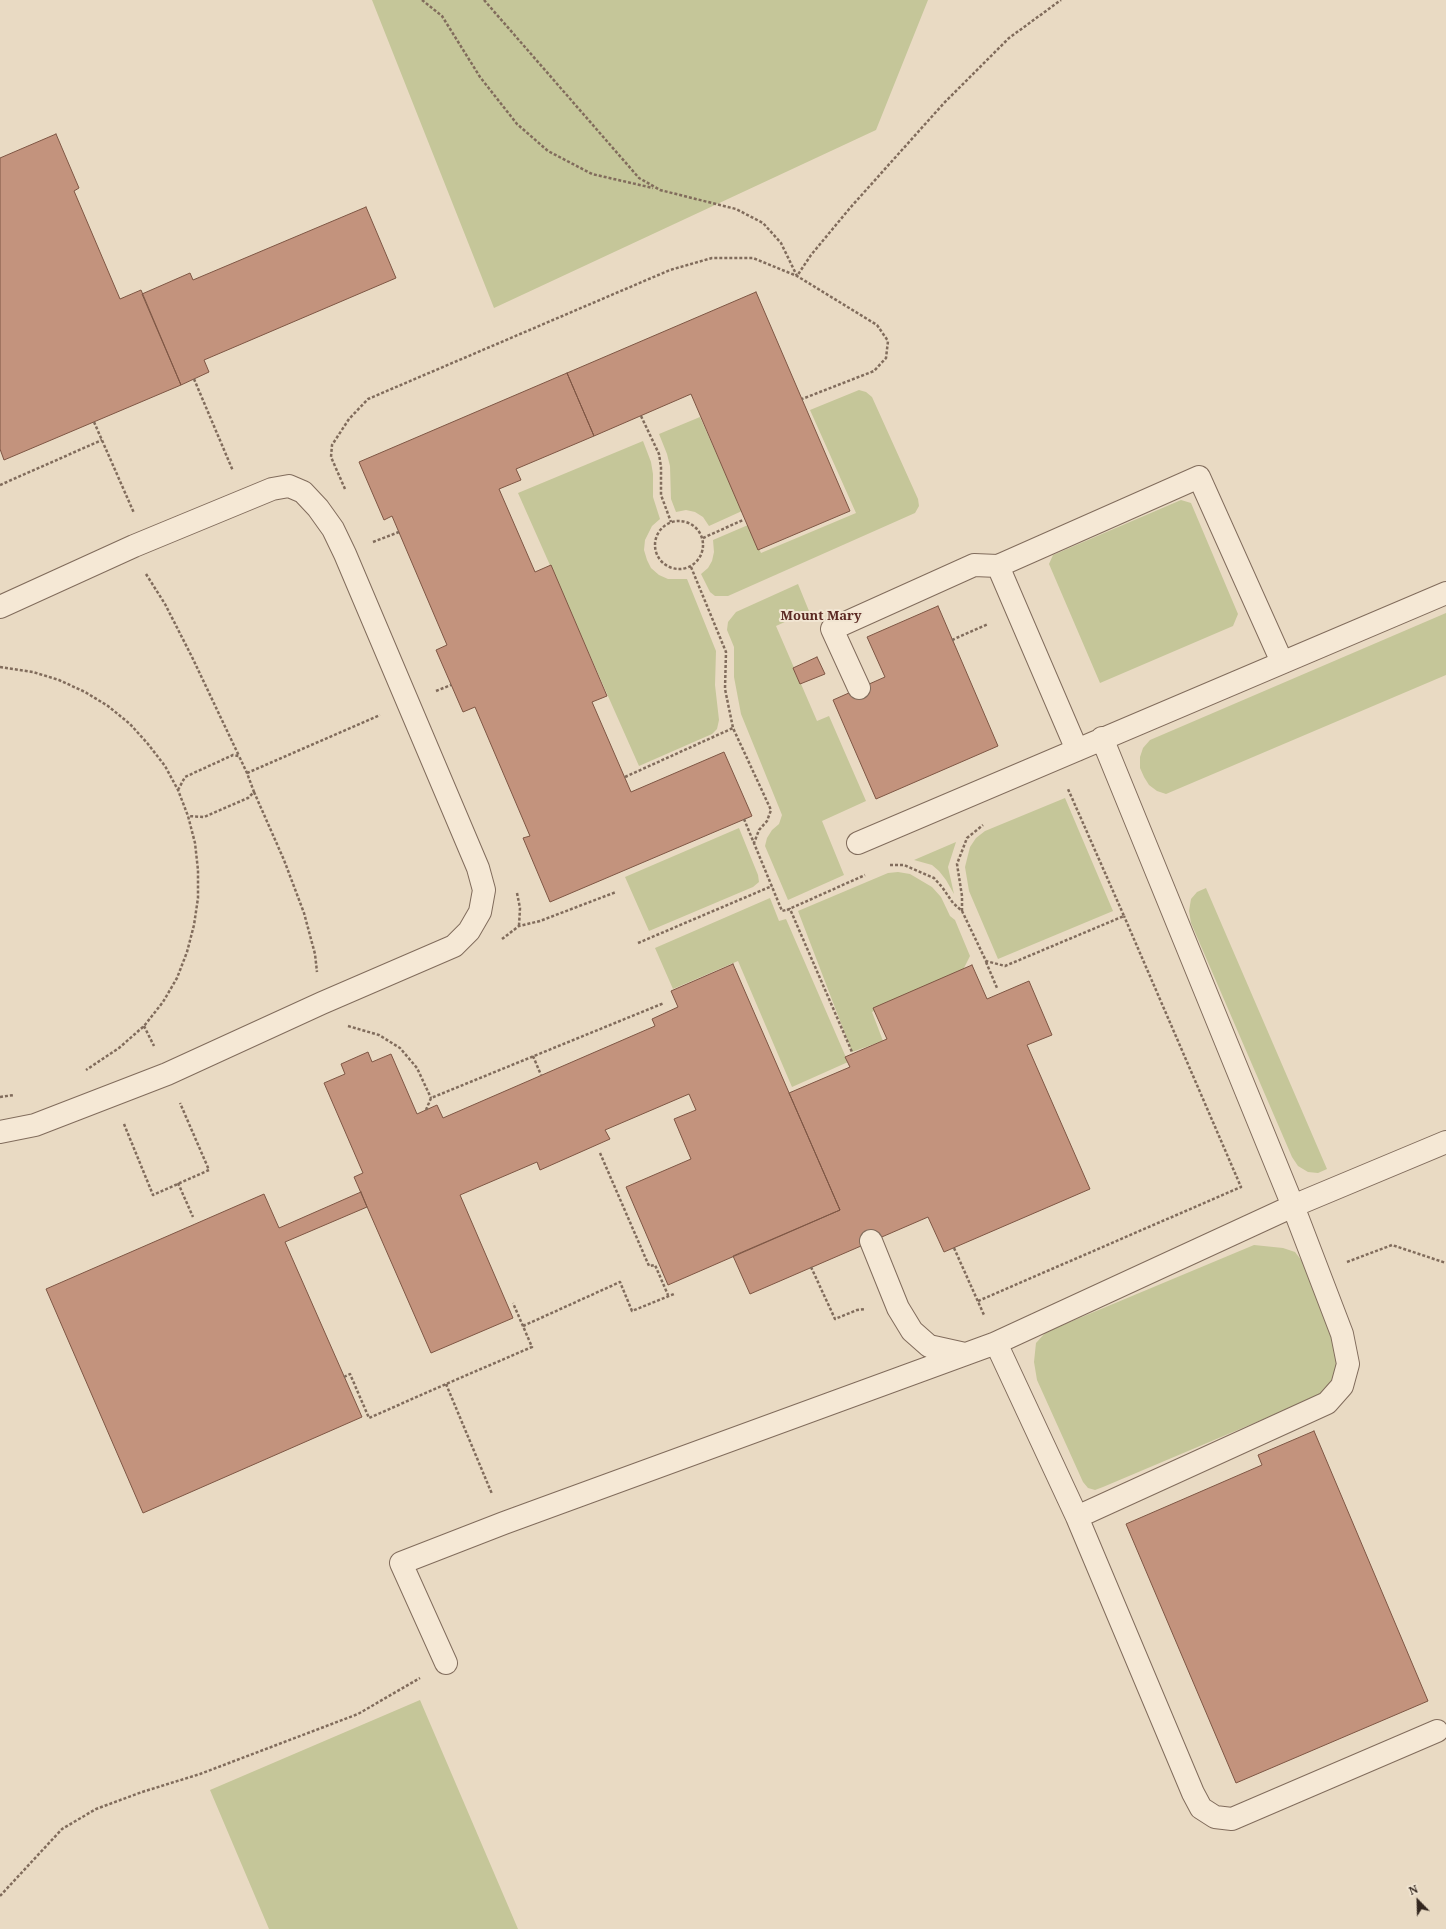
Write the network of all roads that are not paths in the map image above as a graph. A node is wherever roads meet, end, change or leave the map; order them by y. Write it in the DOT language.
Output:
graph roads {
  1 [pos="998,566"];
  2 [pos="1446,592"];
  3 [pos="0,607"];
  4 [pos="1282,662"];
  5 [pos="859,688"];
  6 [pos="1102,738"];
  7 [pos="1077,750"];
  8 [pos="858,843"];
  9 [pos="0,1132"];
  10 [pos="1446,1142"];
  11 [pos="1294,1206"];
  12 [pos="871,1241"];
  13 [pos="996,1343"];
  14 [pos="965,1354"];
  15 [pos="1077,1517"];
  16 [pos="446,1663"];
  17 [pos="1437,1731"];
  1 -- 4 [label="lane"];
  1 -- 5 [label="lane"];
  1 -- 7 [label="lane"];
  2 -- 4 [label="lane"];
  3 -- 9 [label="lane"];
  4 -- 6 [label="lane"];
  6 -- 7 [label="lane"];
  6 -- 11 [label="lane"];
  7 -- 8 [label="lane"];
  10 -- 11 [label="lane"];
  11 -- 13 [label="lane"];
  11 -- 15 [label="lane"];
  12 -- 14 [label="lane"];
  13 -- 14 [label="lane"];
  13 -- 15 [label="lane"];
  14 -- 16 [label="lane"];
  15 -- 17 [label="lane"];
}
